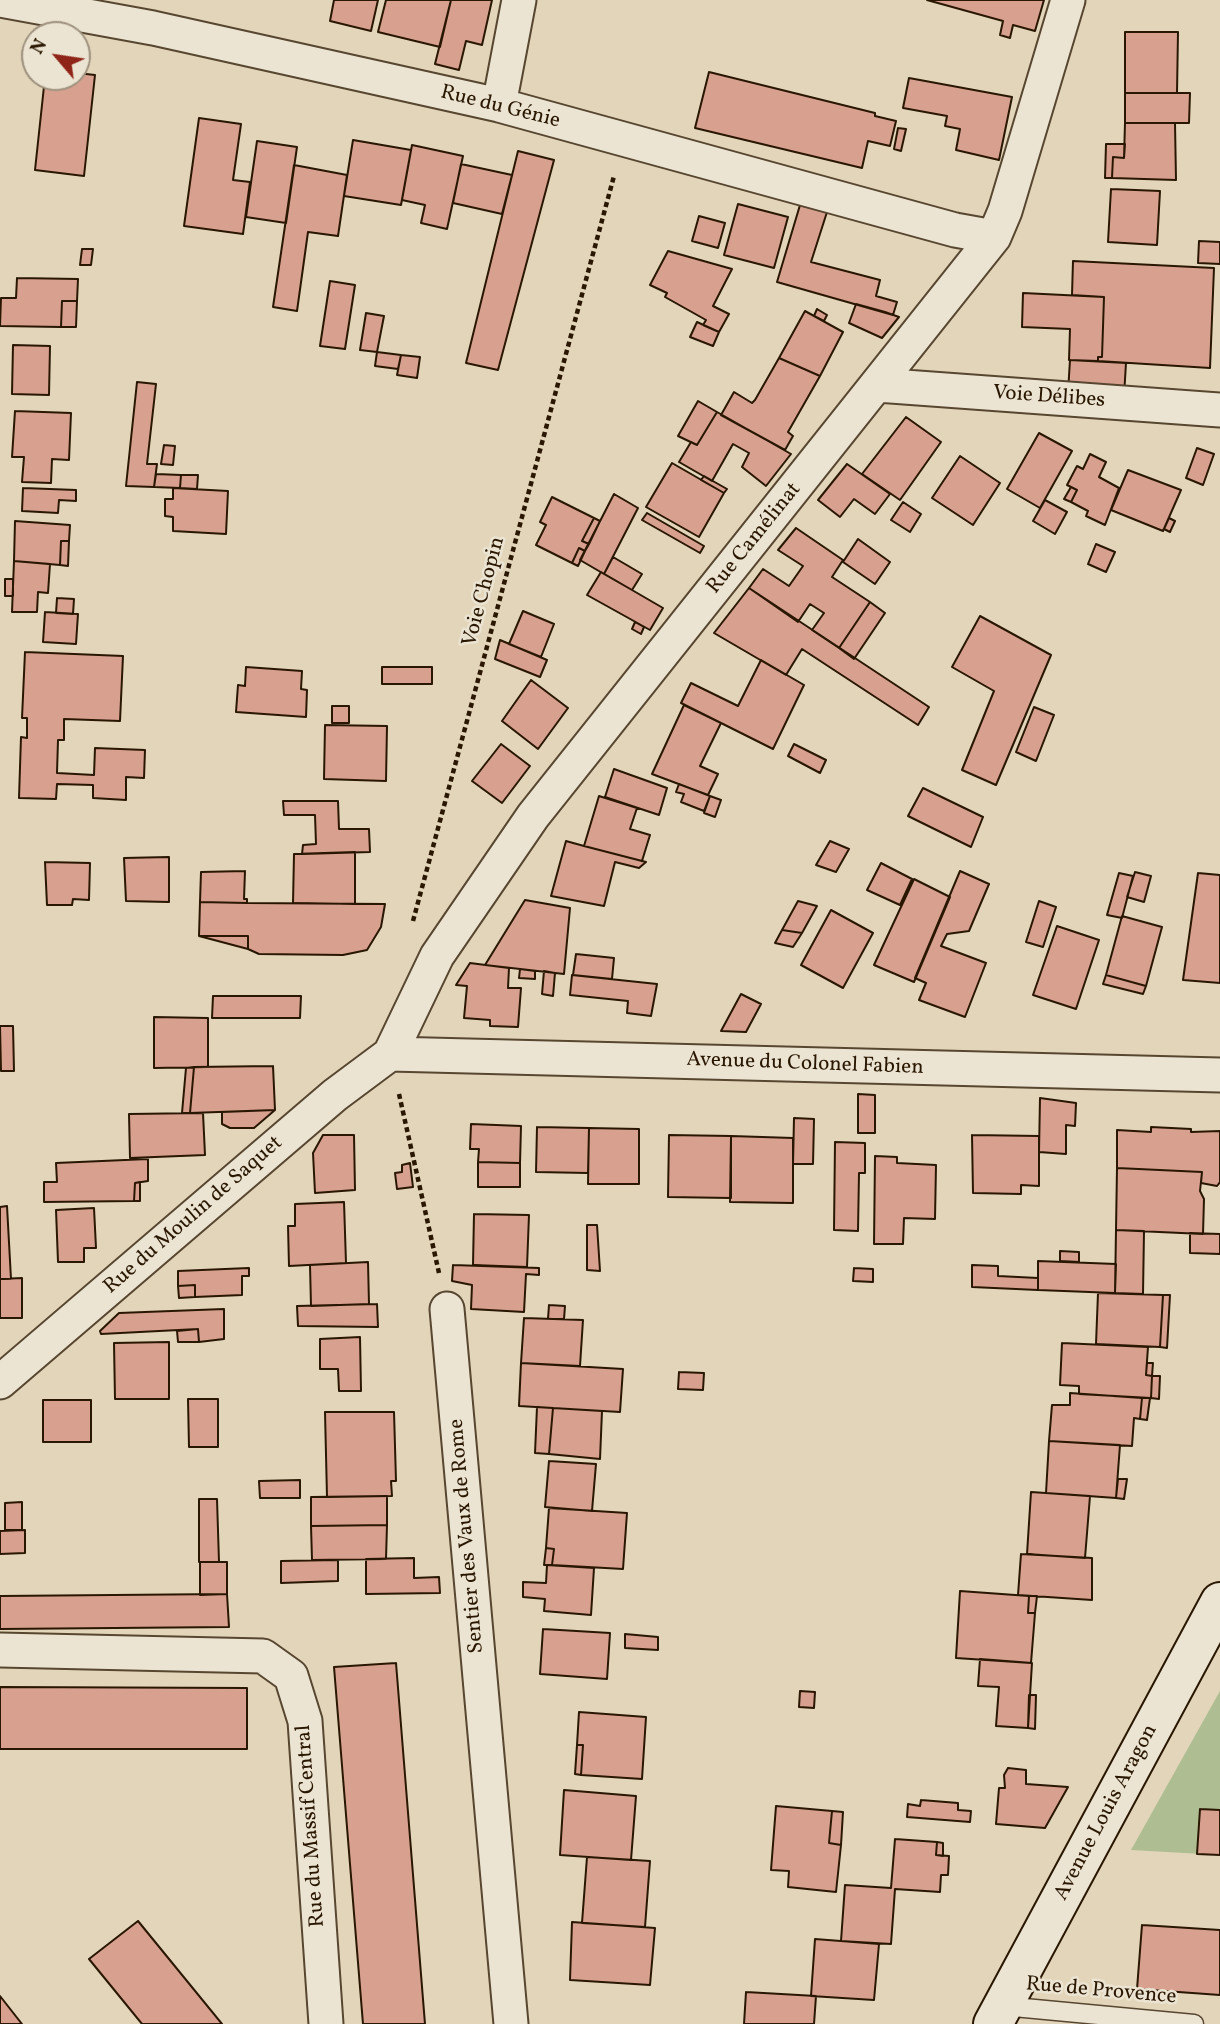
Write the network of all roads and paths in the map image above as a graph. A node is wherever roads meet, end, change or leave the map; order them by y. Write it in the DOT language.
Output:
graph roads {
  1 [pos="0,0"];
  2 [pos="519,0"];
  3 [pos="1068,0"];
  4 [pos="499,105"];
  5 [pos="623,141"];
  6 [pos="994,237"];
  7 [pos="877,385"];
  8 [pos="1220,410"];
  9 [pos="410,934"];
  10 [pos="390,1054"];
  11 [pos="1220,1075"];
  12 [pos="447,1309"];
  13 [pos="0,1382"];
  14 [pos="1220,1602"];
  15 [pos="0,1650"];
  16 [pos="998,2015"];
  17 [pos="326,2024"];
  18 [pos="511,2024"];
  19 [pos="1194,2024"];
  1 -- 4 [label="street, Rue du Génie"];
  2 -- 4 [label="street"];
  3 -- 6 [label="street, Rue Camélinat"];
  4 -- 5 [label="street, Rue du Génie"];
  5 -- 6 [label="street, Rue du Génie"];
  5 -- 9 [label="path, Voie Chopin"];
  6 -- 7 [label="street, Rue Camélinat"];
  7 -- 8 [label="street, Voie Délibes"];
  7 -- 10 [label="street, Rue Camélinat"];
  10 -- 11 [label="street, Avenue du Colonel Fabien"];
  10 -- 12 [label="path"];
  10 -- 13 [label="street, Rue du Moulin de Saquet"];
  12 -- 18 [label="street, Sentier des Vaux de Rome"];
  14 -- 16 [label="main road, Avenue Louis Aragon"];
  15 -- 17 [label="street, Rue du Massif Central"];
  16 -- 19 [label="lane, Rue de Provence"];
}
